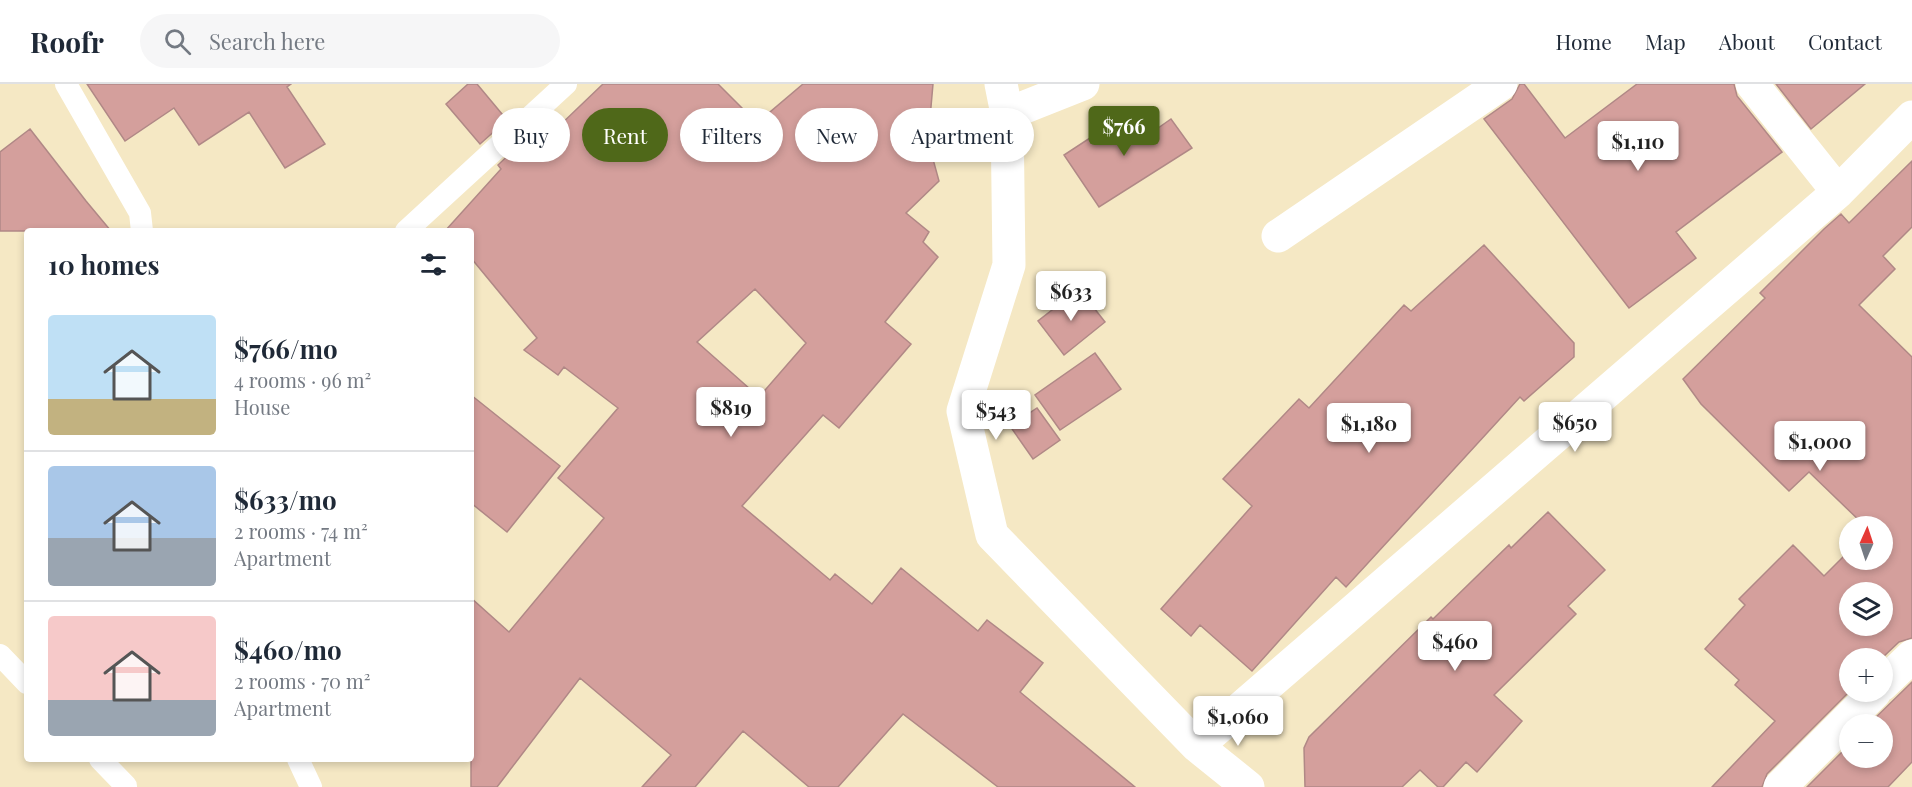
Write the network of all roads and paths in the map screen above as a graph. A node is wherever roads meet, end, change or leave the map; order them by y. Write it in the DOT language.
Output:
graph roads {
  1 [pos="66,84"];
  2 [pos="566,84"];
  3 [pos="1083,84"];
  4 [pos="1501,84"];
  5 [pos="1752,84"];
  6 [pos="1004,99"];
  7 [pos="1912,117"];
  8 [pos="1838,192"];
  9 [pos="142,228"];
  10 [pos="409,228"];
  11 [pos="1278,236"];
  12 [pos="0,655"];
  13 [pos="1912,656"];
  14 [pos="1893,674"];
  15 [pos="24,680"];
  16 [pos="1865,702"];
  17 [pos="1197,746"];
  18 [pos="103,762"];
  19 [pos="299,762"];
  20 [pos="125,787"];
  21 [pos="311,787"];
  22 [pos="1248,787"];
  23 [pos="1780,787"];
  1 -- 9 [label="lane"];
  2 -- 10 [label="lane"];
  3 -- 6 [label="street"];
  4 -- 11 [label="street"];
  5 -- 8 [label="street"];
  6 -- 17 [label="street"];
  7 -- 8 [label="street"];
  8 -- 17 [label="street"];
  12 -- 15 [label="lane"];
  13 -- 14 [label="street"];
  16 -- 23 [label="street"];
  17 -- 22 [label="street"];
  18 -- 20 [label="lane"];
  19 -- 21 [label="lane"];
}
